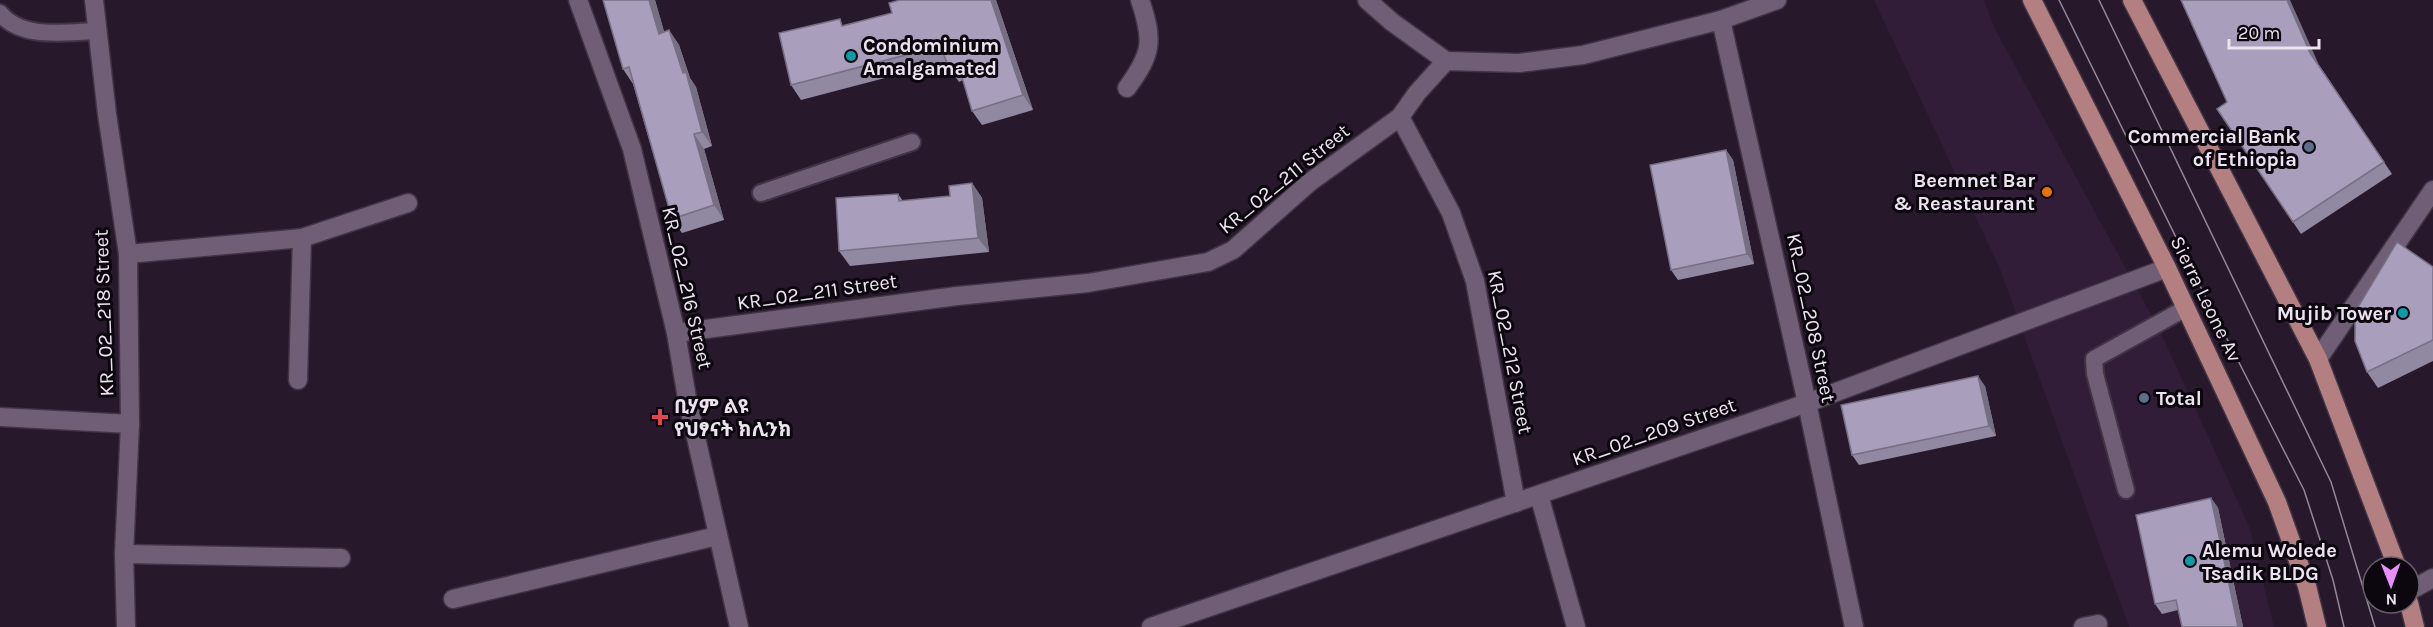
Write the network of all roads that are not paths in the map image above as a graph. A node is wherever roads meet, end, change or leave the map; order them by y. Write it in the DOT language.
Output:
graph roads {
  1 [pos="94,0"];
  2 [pos="578,0"];
  3 [pos="1140,0"];
  4 [pos="1367,0"];
  5 [pos="1777,0"];
  6 [pos="2032,0"];
  7 [pos="2132,0"];
  8 [pos="0,13"];
  9 [pos="1721,20"];
  10 [pos="97,31"];
  11 [pos="1446,62"];
  12 [pos="1126,88"];
  13 [pos="1400,117"];
  14 [pos="912,142"];
  15 [pos="2433,190"];
  16 [pos="761,192"];
  17 [pos="408,203"];
  18 [pos="302,238"];
  19 [pos="128,254"];
  20 [pos="2167,267"];
  21 [pos="2186,308"];
  22 [pos="676,333"];
  23 [pos="2318,359"];
  24 [pos="298,380"];
  25 [pos="1807,403"];
  26 [pos="0,417"];
  27 [pos="130,424"];
  28 [pos="2126,490"];
  29 [pos="1539,495"];
  30 [pos="1516,503"];
  31 [pos="717,536"];
  32 [pos="124,554"];
  33 [pos="2392,555"];
  34 [pos="341,558"];
  35 [pos="453,599"];
  36 [pos="126,627"];
  37 [pos="739,627"];
  38 [pos="1151,627"];
  39 [pos="1576,627"];
  40 [pos="1854,627"];
  41 [pos="2317,627"];
  1 -- 10 [label="street, KR_02_218 Street"];
  2 -- 22 [label="street, KR_02_216 Street"];
  3 -- 12 [label="street"];
  4 -- 11 [label="street"];
  5 -- 9 [label="street"];
  6 -- 20 [label="main road, Sierra Leone Av"];
  7 -- 23 [label="main road"];
  8 -- 10 [label="lane"];
  9 -- 11 [label="street"];
  9 -- 25 [label="street, KR_02_208 Street"];
  10 -- 19 [label="street, KR_02_218 Street"];
  11 -- 13 [label="street, KR_02_211 Street"];
  13 -- 22 [label="street, KR_02_211 Street"];
  13 -- 30 [label="street, KR_02_212 Street"];
  14 -- 16 [label="lane"];
  15 -- 23 [label="street"];
  17 -- 18 [label="street"];
  18 -- 19 [label="street"];
  18 -- 24 [label="street"];
  19 -- 27 [label="street, KR_02_218 Street"];
  20 -- 21 [label="main road, Sierra Leone Av"];
  20 -- 25 [label="street, KR_02_209 Street"];
  21 -- 28 [label="lane"];
  21 -- 41 [label="main road, Sierra Leone Av"];
  22 -- 31 [label="street, KR_02_216 Street"];
  23 -- 33 [label="main road"];
  25 -- 29 [label="street, KR_02_209 Street"];
  25 -- 40 [label="street, KR_02_208 Street"];
  26 -- 27 [label="street"];
  27 -- 32 [label="street, KR_02_218 Street"];
  29 -- 30 [label="street, KR_02_209 Street"];
  29 -- 39 [label="street"];
  30 -- 38 [label="street, KR_02_209 Street"];
  31 -- 35 [label="street"];
  31 -- 37 [label="street, KR_02_216 Street"];
  32 -- 34 [label="street"];
  32 -- 36 [label="street, KR_02_218 Street"];
}
